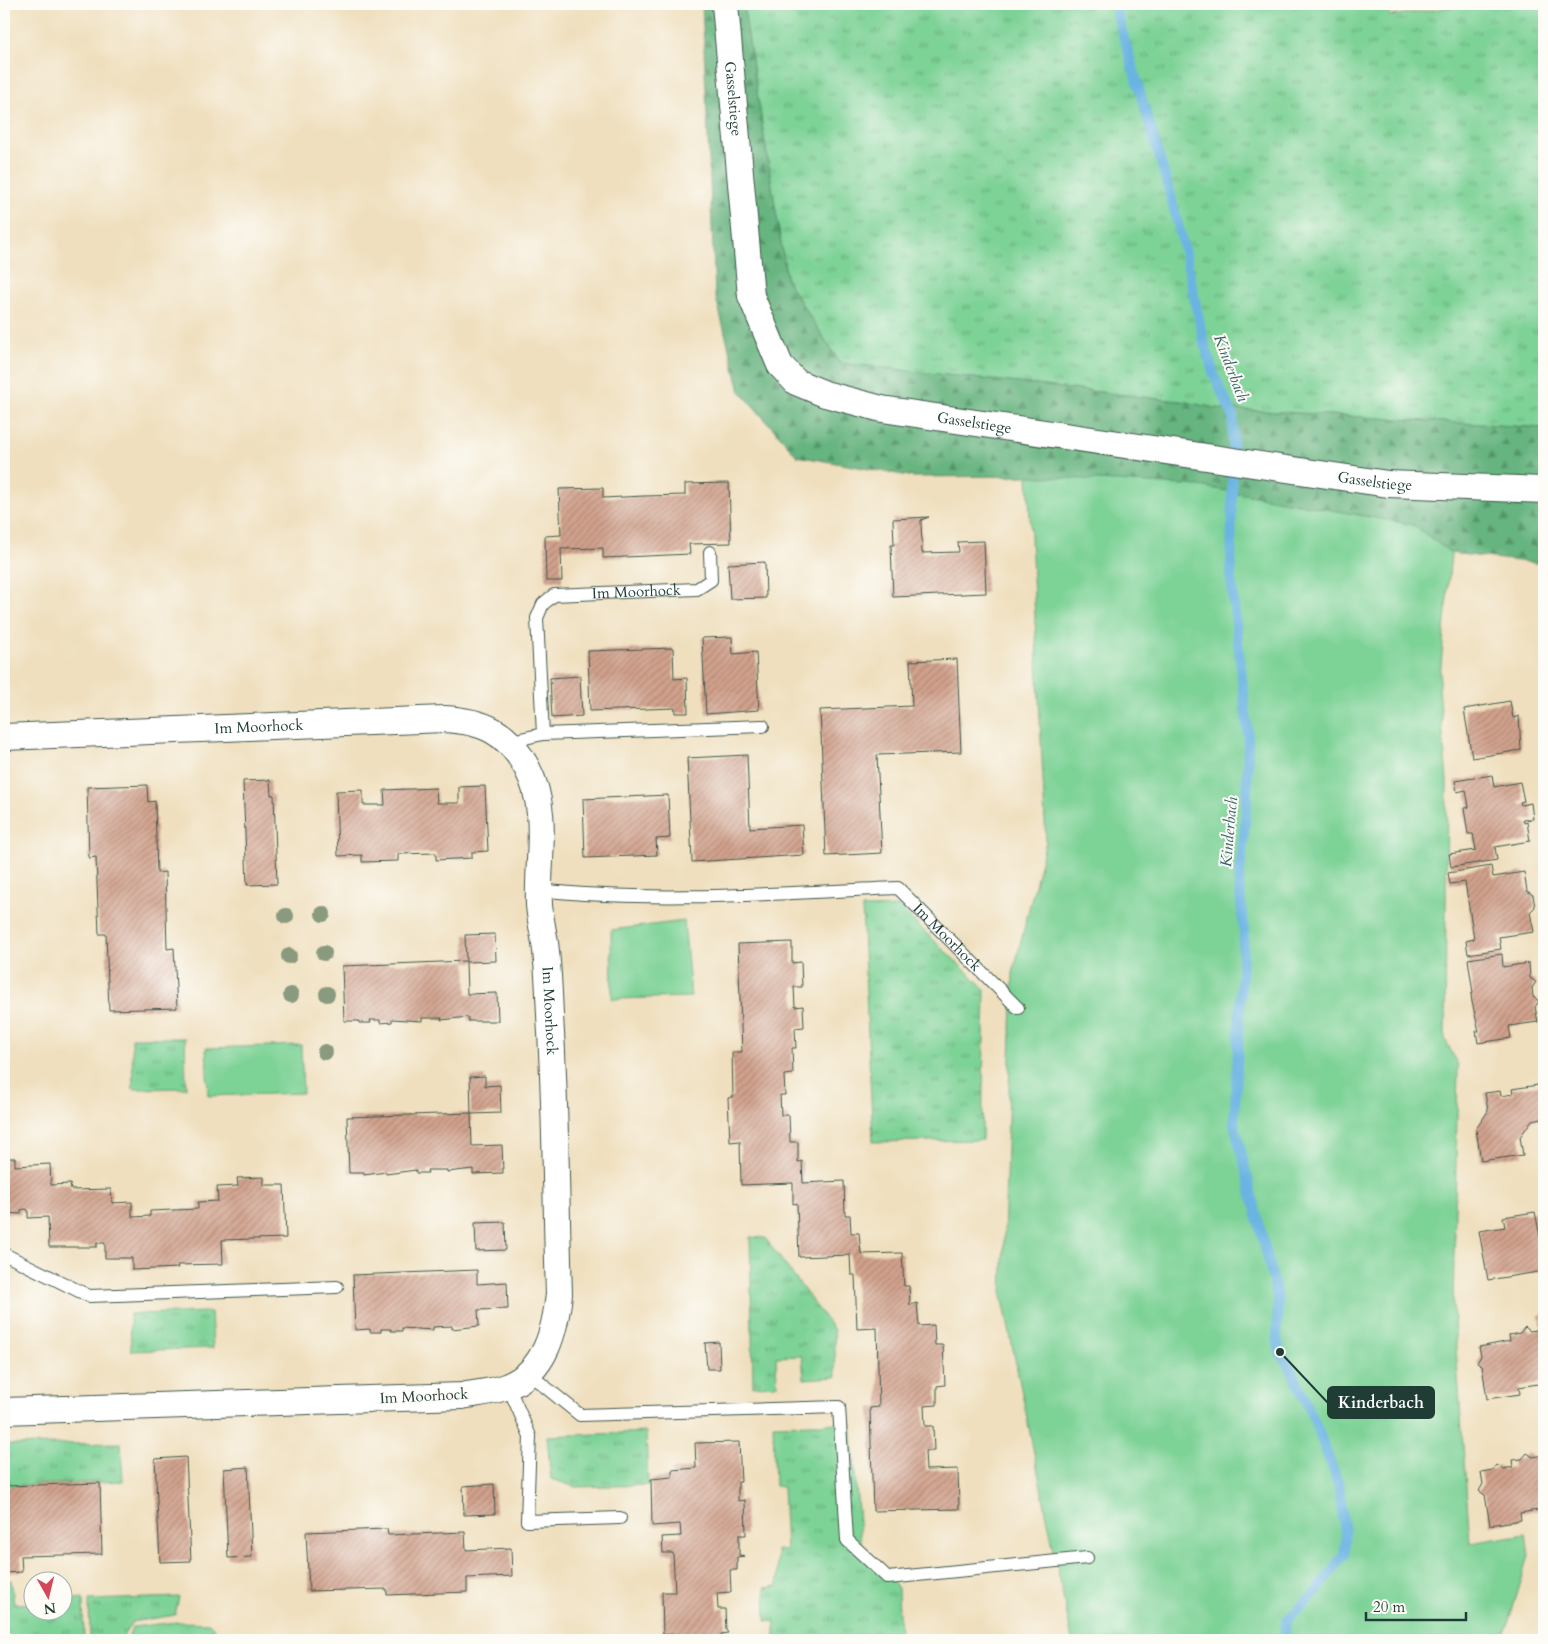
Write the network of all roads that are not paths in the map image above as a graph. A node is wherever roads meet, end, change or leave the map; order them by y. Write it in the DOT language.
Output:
graph roads {
  1 [pos="725,4"];
  2 [pos="1544,490"];
  3 [pos="710,552"];
  4 [pos="763,726"];
  5 [pos="543,734"];
  6 [pos="4,736"];
  7 [pos="507,742"];
  8 [pos="538,890"];
  9 [pos="1018,1008"];
  10 [pos="4,1254"];
  11 [pos="338,1287"];
  12 [pos="518,1380"];
  13 [pos="4,1411"];
  14 [pos="620,1518"];
  15 [pos="1088,1558"];
  1 -- 2 [label="street, Gasselstiege"];
  3 -- 5 [label="lane, Im Moorhock"];
  4 -- 5 [label="lane"];
  5 -- 7 [label="lane"];
  6 -- 7 [label="street, Im Moorhock"];
  7 -- 8 [label="street, Im Moorhock"];
  8 -- 9 [label="lane, Im Moorhock"];
  8 -- 12 [label="street, Im Moorhock"];
  10 -- 11 [label="lane"];
  12 -- 13 [label="street, Im Moorhock"];
  12 -- 14 [label="lane"];
  12 -- 15 [label="lane"];
}
